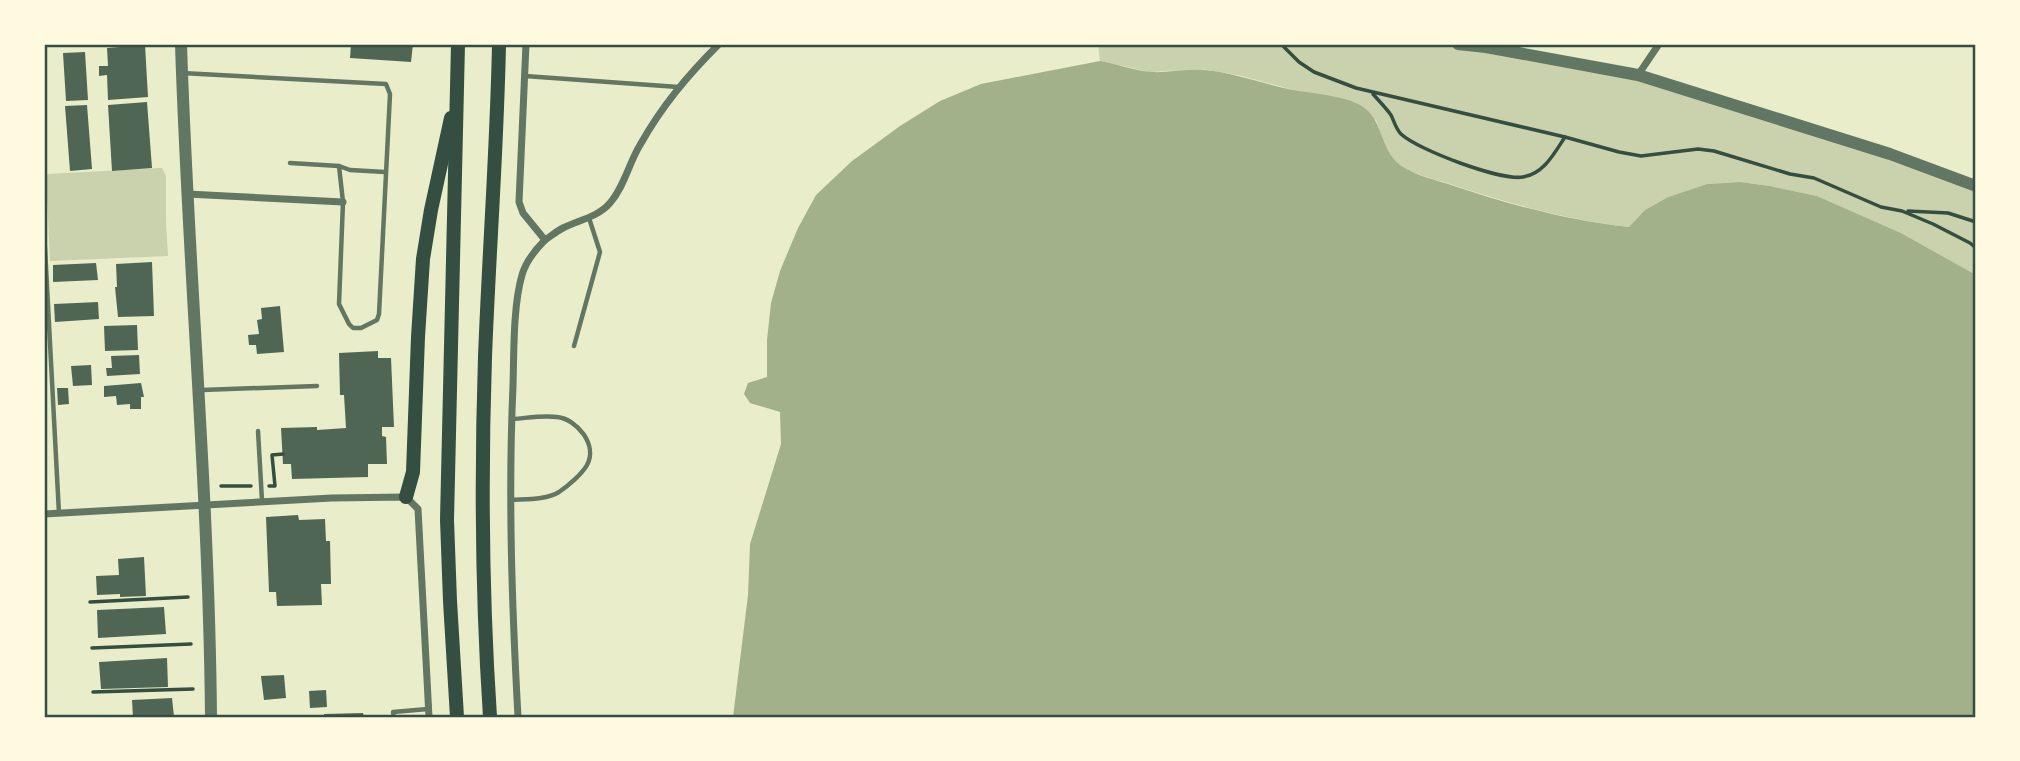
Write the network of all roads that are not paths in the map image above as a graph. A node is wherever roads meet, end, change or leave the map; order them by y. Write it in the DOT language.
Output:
graph roads {
  1 [pos="181,44"];
  2 [pos="458,44"];
  3 [pos="499,44"];
  4 [pos="526,44"];
  5 [pos="719,44"];
  6 [pos="1458,44"];
  7 [pos="1659,44"];
  8 [pos="182,73"];
  9 [pos="1638,75"];
  10 [pos="525,76"];
  11 [pos="678,87"];
  12 [pos="458,93"];
  13 [pos="290,163"];
  14 [pos="339,166"];
  15 [pos="385,172"];
  16 [pos="1976,186"];
  17 [pos="187,194"];
  18 [pos="343,202"];
  19 [pos="588,217"];
  20 [pos="44,229"];
  21 [pos="545,240"];
  22 [pos="574,346"];
  23 [pos="317,386"];
  24 [pos="197,390"];
  25 [pos="511,419"];
  26 [pos="258,431"];
  27 [pos="406,497"];
  28 [pos="510,500"];
  29 [pos="262,502"];
  30 [pos="204,506"];
  31 [pos="44,514"];
  32 [pos="59,514"];
  33 [pos="429,713"];
  34 [pos="211,717"];
  35 [pos="394,717"];
  36 [pos="457,717"];
  37 [pos="490,717"];
  38 [pos="518,717"];
  1 -- 8 [label="street"];
  2 -- 12 [label="main road"];
  3 -- 37 [label="main road"];
  4 -- 10 [label="street"];
  5 -- 11 [label="street"];
  6 -- 9 [label="street"];
  7 -- 9 [label="street"];
  8 -- 15 [label="lane"];
  8 -- 17 [label="street"];
  9 -- 16 [label="street"];
  10 -- 11 [label="lane"];
  10 -- 21 [label="street"];
  11 -- 19 [label="street"];
  12 -- 27 [label="main road"];
  12 -- 36 [label="main road"];
  13 -- 14 [label="lane"];
  14 -- 15 [label="lane"];
  14 -- 18 [label="lane"];
  15 -- 18 [label="lane"];
  17 -- 18 [label="street"];
  17 -- 24 [label="street"];
  19 -- 21 [label="street"];
  19 -- 22 [label="lane"];
  20 -- 32 [label="lane"];
  21 -- 25 [label="street"];
  23 -- 24 [label="lane"];
  24 -- 30 [label="street"];
  25 -- 28 [label="street"];
  25 -- 28 [label="lane"];
  26 -- 29 [label="lane"];
  27 -- 29 [label="street"];
  27 -- 33 [label="street"];
  28 -- 38 [label="street"];
  29 -- 30 [label="street"];
  30 -- 32 [label="street"];
  30 -- 34 [label="street"];
  31 -- 32 [label="street"];
  33 -- 35 [label="lane"];
}
